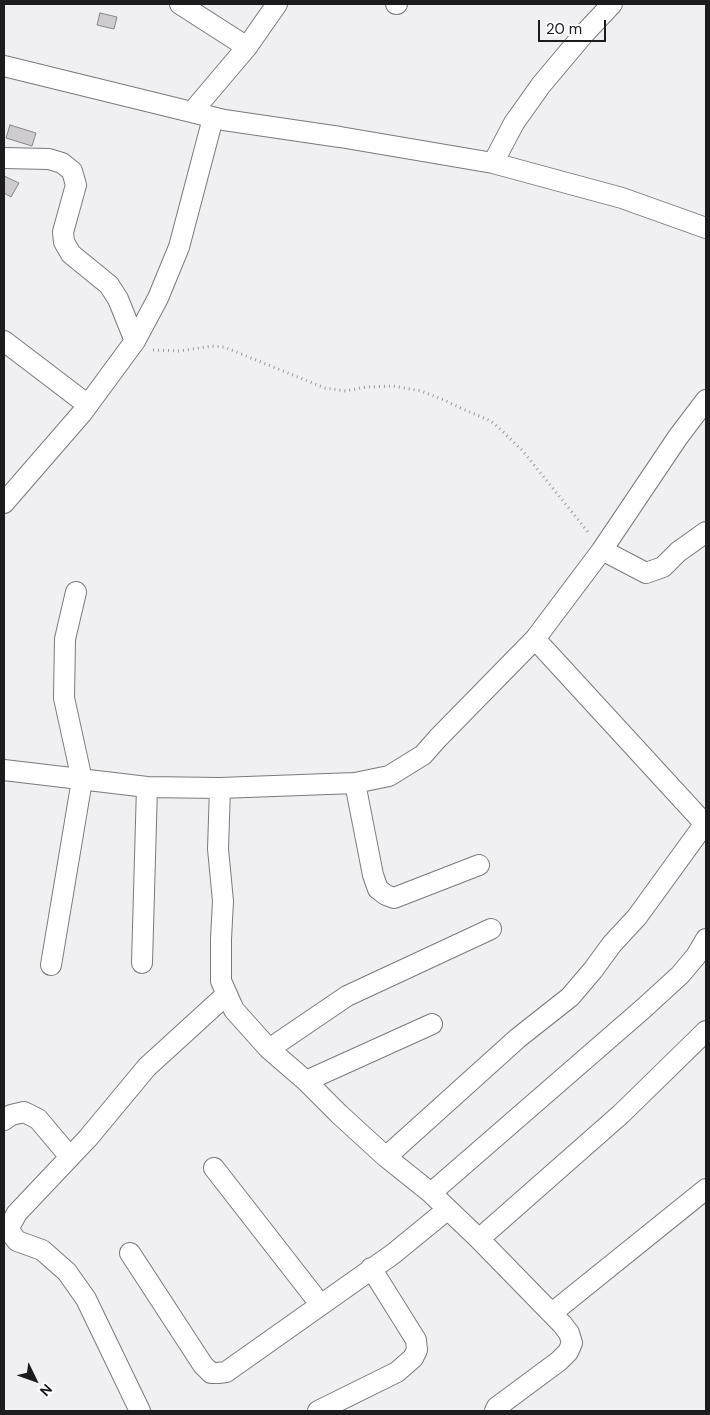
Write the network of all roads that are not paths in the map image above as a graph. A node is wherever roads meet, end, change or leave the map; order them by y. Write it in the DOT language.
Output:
graph roads {
  1 [pos="180,4"];
  2 [pos="277,4"];
  3 [pos="612,4"];
  4 [pos="247,47"];
  5 [pos="4,66"];
  6 [pos="192,112"];
  7 [pos="213,118"];
  8 [pos="4,158"];
  9 [pos="493,163"];
  10 [pos="706,228"];
  11 [pos="4,341"];
  12 [pos="133,345"];
  13 [pos="706,400"];
  14 [pos="88,405"];
  15 [pos="4,503"];
  16 [pos="706,532"];
  17 [pos="602,550"];
  18 [pos="76,592"];
  19 [pos="535,640"];
  20 [pos="4,770"];
  21 [pos="82,780"];
  22 [pos="355,783"];
  23 [pos="147,787"];
  24 [pos="220,788"];
  25 [pos="706,823"];
  26 [pos="479,865"];
  27 [pos="491,929"];
  28 [pos="706,939"];
  29 [pos="142,963"];
  30 [pos="51,966"];
  31 [pos="227,994"];
  32 [pos="432,1024"];
  33 [pos="706,1031"];
  34 [pos="269,1049"];
  35 [pos="306,1081"];
  36 [pos="4,1120"];
  37 [pos="70,1157"];
  38 [pos="386,1157"];
  39 [pos="214,1168"];
  40 [pos="706,1189"];
  41 [pos="432,1193"];
  42 [pos="448,1209"];
  43 [pos="479,1239"];
  44 [pos="130,1253"];
  45 [pos="371,1268"];
  46 [pos="320,1304"];
  47 [pos="552,1313"];
  48 [pos="140,1411"];
  49 [pos="318,1411"];
  50 [pos="495,1411"];
  1 -- 4 [label="street"];
  2 -- 4 [label="street"];
  3 -- 9 [label="street"];
  4 -- 6 [label="street"];
  5 -- 6 [label="street"];
  6 -- 7 [label="street"];
  7 -- 9 [label="street"];
  7 -- 12 [label="street"];
  8 -- 12 [label="street"];
  9 -- 10 [label="street"];
  11 -- 14 [label="street"];
  12 -- 14 [label="street"];
  13 -- 17 [label="street"];
  14 -- 15 [label="street"];
  16 -- 17 [label="street"];
  17 -- 19 [label="street"];
  18 -- 21 [label="street"];
  19 -- 22 [label="street"];
  19 -- 25 [label="street"];
  20 -- 21 [label="street"];
  21 -- 23 [label="street"];
  21 -- 30 [label="street"];
  22 -- 24 [label="street"];
  22 -- 26 [label="street"];
  23 -- 24 [label="street"];
  23 -- 29 [label="street"];
  24 -- 31 [label="street"];
  25 -- 38 [label="street"];
  27 -- 34 [label="street"];
  28 -- 41 [label="street"];
  31 -- 34 [label="street"];
  31 -- 37 [label="street"];
  32 -- 35 [label="street"];
  33 -- 43 [label="street"];
  34 -- 35 [label="street"];
  35 -- 38 [label="street"];
  36 -- 37 [label="street"];
  37 -- 48 [label="street"];
  38 -- 41 [label="street"];
  39 -- 46 [label="street"];
  40 -- 47 [label="street"];
  41 -- 42 [label="street"];
  42 -- 43 [label="street"];
  42 -- 45 [label="street"];
  43 -- 47 [label="street"];
  44 -- 46 [label="street"];
  45 -- 46 [label="street"];
  45 -- 49 [label="street"];
  47 -- 50 [label="street"];
}
